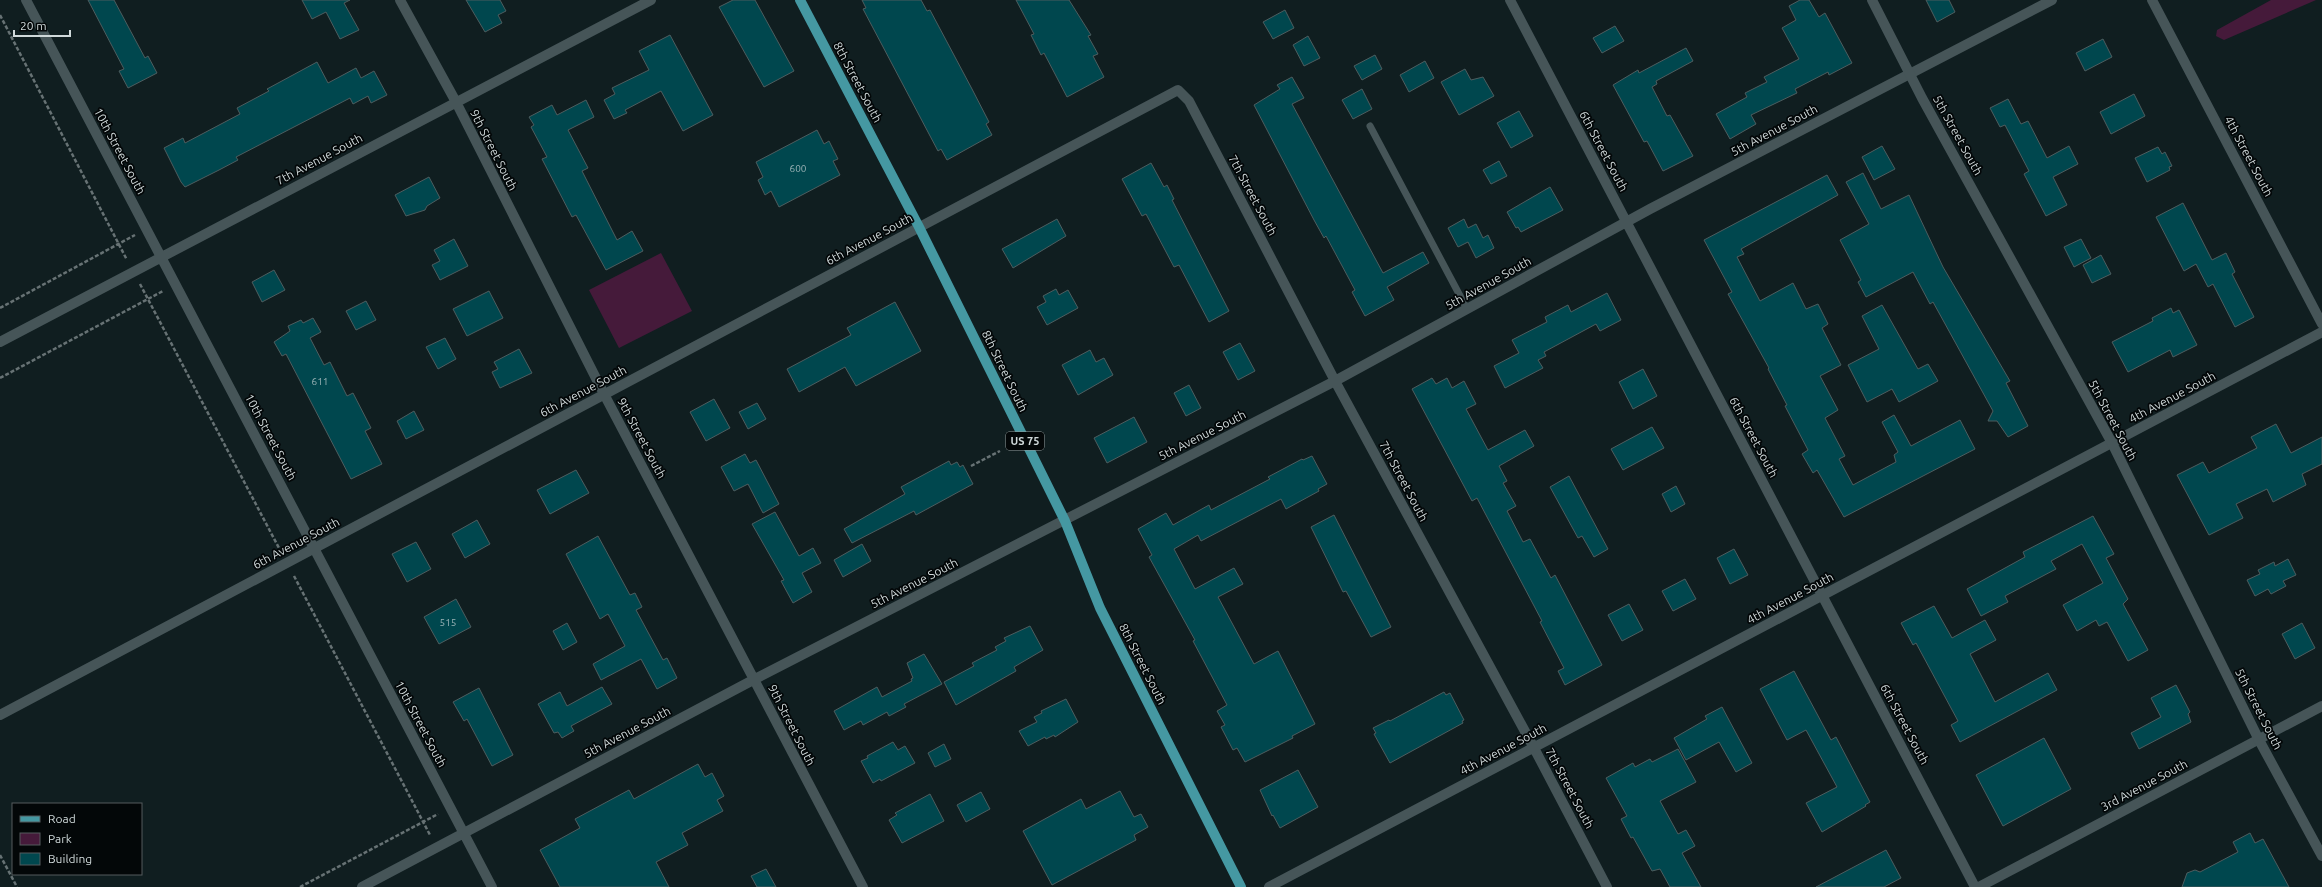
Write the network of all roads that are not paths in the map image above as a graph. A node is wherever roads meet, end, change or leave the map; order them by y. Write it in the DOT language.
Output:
graph roads {
  1 [pos="26,0"];
  2 [pos="400,0"];
  3 [pos="651,0"];
  4 [pos="800,0"];
  5 [pos="1510,0"];
  6 [pos="1872,0"];
  7 [pos="2052,0"];
  8 [pos="2152,0"];
  9 [pos="1910,73"];
  10 [pos="1178,90"];
  11 [pos="456,102"];
  12 [pos="1370,126"];
  13 [pos="1627,222"];
  14 [pos="919,227"];
  15 [pos="161,257"];
  16 [pos="1467,309"];
  17 [pos="2322,324"];
  18 [pos="2322,332"];
  19 [pos="0,342"];
  20 [pos="1335,381"];
  21 [pos="604,394"];
  22 [pos="2112,443"];
  23 [pos="1065,521"];
  24 [pos="314,548"];
  25 [pos="1822,596"];
  26 [pos="755,679"];
  27 [pos="2322,706"];
  28 [pos="0,715"];
  29 [pos="2259,740"];
  30 [pos="1534,748"];
  31 [pos="463,833"];
  32 [pos="2322,856"];
  33 [pos="362,887"];
  34 [pos="492,887"];
  35 [pos="863,887"];
  36 [pos="1241,887"];
  37 [pos="1269,887"];
  38 [pos="1606,887"];
  39 [pos="1975,887"];
  40 [pos="1979,887"];
  1 -- 15 [label="street, 10th Street South"];
  2 -- 11 [label="street, 9th Street South"];
  3 -- 11 [label="street, 7th Avenue South"];
  4 -- 14 [label="main road, 8th Street South / US 75"];
  5 -- 13 [label="street, 6th Street South"];
  6 -- 9 [label="street, 5th Street South"];
  7 -- 9 [label="street, 5th Avenue South"];
  8 -- 17 [label="street, 4th Street South"];
  9 -- 13 [label="street, 5th Avenue South"];
  9 -- 22 [label="street, 5th Street South"];
  10 -- 14 [label="street, 6th Avenue South"];
  10 -- 20 [label="street, 7th Street South"];
  11 -- 15 [label="street, 7th Avenue South"];
  11 -- 21 [label="street, 9th Street South"];
  12 -- 16 [label="lane"];
  13 -- 16 [label="street, 5th Avenue South"];
  13 -- 25 [label="street, 6th Street South"];
  14 -- 21 [label="street, 6th Avenue South"];
  14 -- 23 [label="main road, 8th Street South / US 75"];
  15 -- 19 [label="street, 7th Avenue South"];
  15 -- 24 [label="street, 10th Street South"];
  16 -- 20 [label="street, 5th Avenue South"];
  18 -- 22 [label="street, 4th Avenue South"];
  20 -- 23 [label="street, 5th Avenue South"];
  20 -- 30 [label="street, 7th Street South"];
  21 -- 24 [label="street, 6th Avenue South"];
  21 -- 26 [label="street, 9th Street South"];
  22 -- 25 [label="street, 4th Avenue South"];
  22 -- 29 [label="street, 5th Street South"];
  23 -- 26 [label="street, 5th Avenue South"];
  23 -- 36 [label="main road, 8th Street South / US 75"];
  24 -- 28 [label="street, 6th Avenue South"];
  24 -- 31 [label="street, 10th Street South"];
  25 -- 30 [label="street, 4th Avenue South"];
  25 -- 39 [label="street, 6th Street South"];
  26 -- 31 [label="street, 5th Avenue South"];
  26 -- 35 [label="street, 9th Street South"];
  27 -- 29 [label="street, 3rd Avenue South"];
  29 -- 32 [label="street, 5th Street South"];
  29 -- 40 [label="street, 3rd Avenue South"];
  30 -- 37 [label="street, 4th Avenue South"];
  30 -- 38 [label="street, 7th Street South"];
  31 -- 33 [label="street, 5th Avenue South"];
  31 -- 34 [label="street, 10th Street South"];
}
